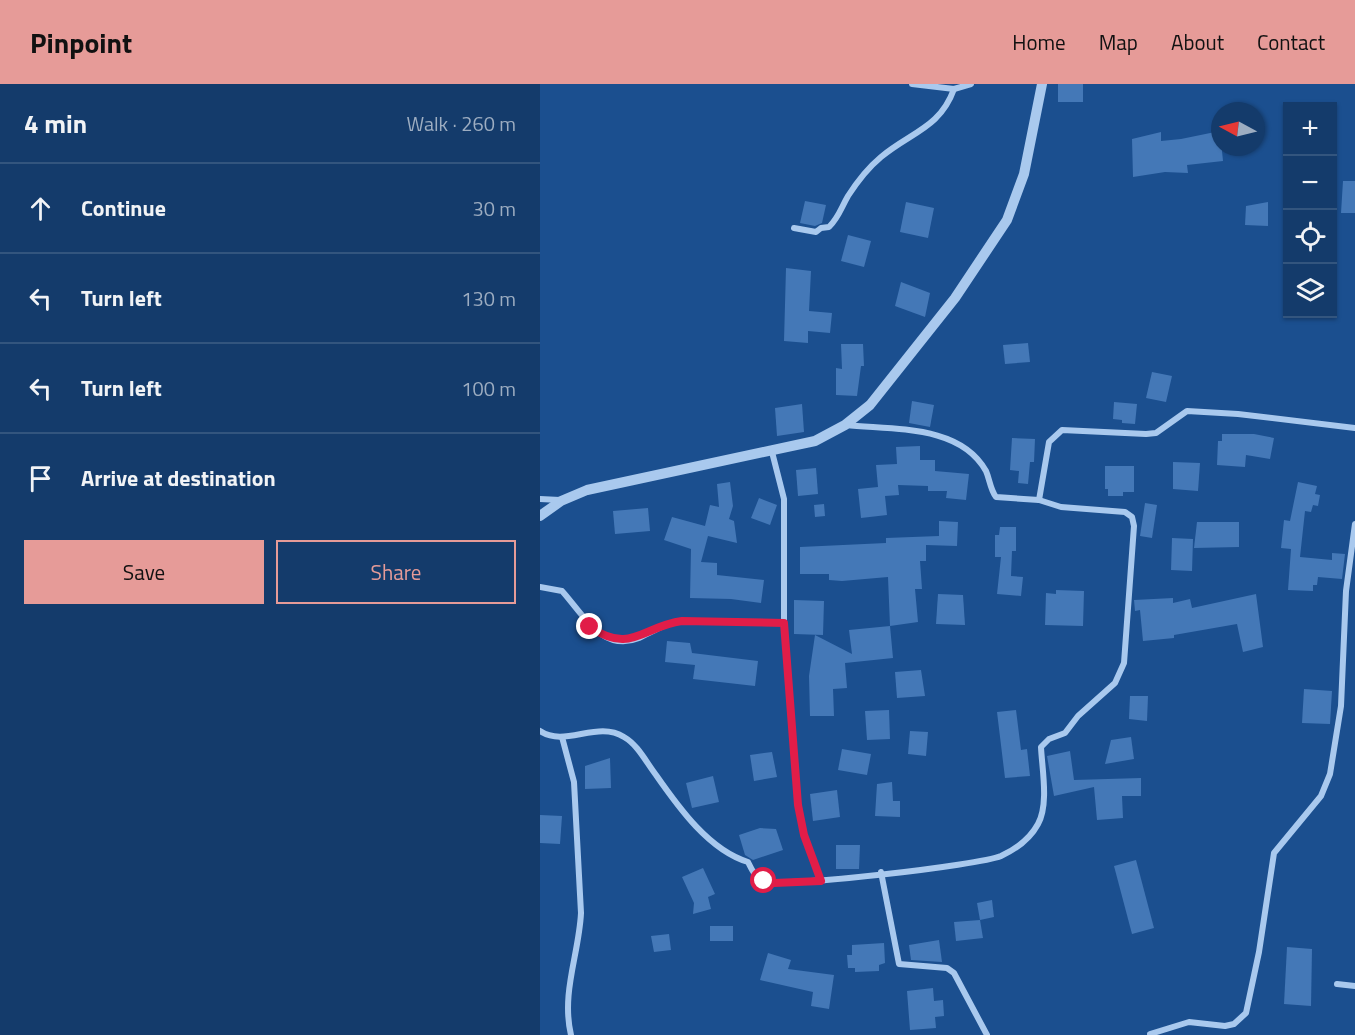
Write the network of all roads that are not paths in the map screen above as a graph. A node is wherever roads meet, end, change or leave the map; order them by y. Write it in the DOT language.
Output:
graph roads {
  1 [pos="912,84"];
  2 [pos="971,84"];
  3 [pos="1042,84"];
  4 [pos="954,89"];
  5 [pos="794,228"];
  6 [pos="845,425"];
  7 [pos="1355,429"];
  8 [pos="771,452"];
  9 [pos="540,499"];
  10 [pos="1039,500"];
  11 [pos="561,501"];
  12 [pos="540,516"];
  13 [pos="1355,524"];
  14 [pos="540,587"];
  15 [pos="784,623"];
  16 [pos="540,731"];
  17 [pos="562,737"];
  18 [pos="881,872"];
  19 [pos="821,881"];
  20 [pos="1337,984"];
  21 [pos="1355,986"];
  22 [pos="1150,1034"];
  23 [pos="570,1035"];
  24 [pos="987,1035"];
  1 -- 4 [label="street"];
  2 -- 4 [label="street"];
  3 -- 6 [label="street"];
  4 -- 5 [label="street"];
  6 -- 8 [label="street"];
  6 -- 10 [label="street"];
  7 -- 10 [label="street"];
  8 -- 11 [label="street"];
  8 -- 15 [label="street"];
  9 -- 11 [label="street"];
  10 -- 18 [label="street"];
  11 -- 12 [label="street"];
  13 -- 22 [label="street"];
  14 -- 15 [label="street"];
  15 -- 19 [label="street"];
  16 -- 17 [label="street"];
  17 -- 19 [label="street"];
  17 -- 23 [label="street"];
  18 -- 19 [label="street"];
  18 -- 24 [label="street"];
  20 -- 21 [label="street"];
}
